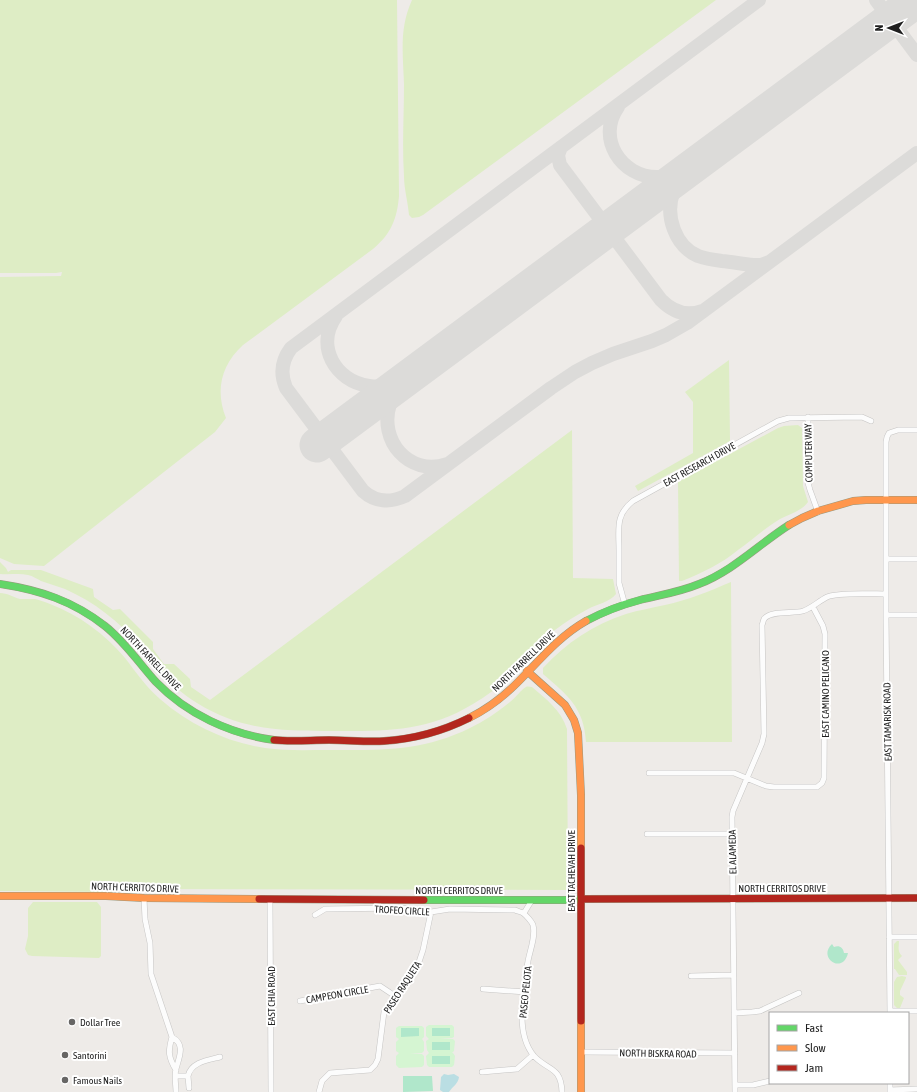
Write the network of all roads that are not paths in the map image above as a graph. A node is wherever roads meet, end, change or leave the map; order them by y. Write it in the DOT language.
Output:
graph roads {
  1 [pos="808,417"];
  2 [pos="871,421"];
  3 [pos="917,430"];
  4 [pos="886,500"];
  5 [pos="917,500"];
  6 [pos="818,512"];
  7 [pos="886,559"];
  8 [pos="917,559"];
  9 [pos="0,584"];
  10 [pos="886,594"];
  11 [pos="625,605"];
  12 [pos="813,607"];
  13 [pos="886,615"];
  14 [pos="917,615"];
  15 [pos="527,672"];
  16 [pos="649,773"];
  17 [pos="748,778"];
  18 [pos="647,834"];
  19 [pos="732,834"];
  20 [pos="0,896"];
  21 [pos="144,898"];
  22 [pos="581,898"];
  23 [pos="733,898"];
  24 [pos="889,898"];
  25 [pos="917,898"];
  26 [pos="270,899"];
  27 [pos="532,900"];
  28 [pos="432,912"];
  29 [pos="524,913"];
  30 [pos="314,915"];
  31 [pos="889,937"];
  32 [pos="917,937"];
  33 [pos="734,975"];
  34 [pos="691,976"];
  35 [pos="483,989"];
  36 [pos="526,992"];
  37 [pos="799,993"];
  38 [pos="395,996"];
  39 [pos="300,1001"];
  40 [pos="917,1011"];
  41 [pos="890,1012"];
  42 [pos="734,1013"];
  43 [pos="172,1036"];
  44 [pos="581,1052"];
  45 [pos="734,1054"];
  46 [pos="533,1055"];
  47 [pos="220,1056"];
  48 [pos="176,1070"];
  49 [pos="482,1072"];
  50 [pos="176,1076"];
  51 [pos="188,1076"];
  52 [pos="769,1081"];
  53 [pos="735,1085"];
  54 [pos="189,1088"];
  55 [pos="917,1090"];
  56 [pos="890,1091"];
  57 [pos="176,1092"];
  58 [pos="271,1092"];
  59 [pos="320,1092"];
  60 [pos="562,1092"];
  61 [pos="581,1092"];
  62 [pos="735,1092"];
  1 -- 2 [label="street, EAST RESEARCH DRIVE"];
  1 -- 6 [label="street, COMPUTER WAY"];
  1 -- 11 [label="street, EAST RESEARCH DRIVE"];
  3 -- 4 [label="street, EAST TAMARISK ROAD"];
  4 -- 5 [label="street, NORTH FARRELL DRIVE"];
  4 -- 6 [label="street, NORTH FARRELL DRIVE"];
  4 -- 7 [label="street, EAST TAMARISK ROAD"];
  6 -- 11 [label="street, NORTH FARRELL DRIVE"];
  7 -- 8 [label="street"];
  7 -- 10 [label="street, EAST TAMARISK ROAD"];
  9 -- 15 [label="street, NORTH FARRELL DRIVE"];
  10 -- 12 [label="street"];
  10 -- 13 [label="street, EAST TAMARISK ROAD"];
  11 -- 15 [label="street, NORTH FARRELL DRIVE"];
  12 -- 17 [label="street, EL ALAMEDA"];
  12 -- 17 [label="street, EAST CAMINO PELICANO"];
  13 -- 14 [label="street"];
  13 -- 24 [label="street, EAST TAMARISK ROAD"];
  15 -- 22 [label="street, EAST TACHEVAH DRIVE"];
  16 -- 17 [label="street"];
  17 -- 19 [label="street, EL ALAMEDA"];
  18 -- 19 [label="street"];
  19 -- 23 [label="street, EL ALAMEDA"];
  20 -- 21 [label="street, NORTH CERRITOS DRIVE"];
  21 -- 26 [label="street, NORTH CERRITOS DRIVE"];
  21 -- 43 [label="street"];
  22 -- 23 [label="street, NORTH CERRITOS DRIVE"];
  22 -- 27 [label="street, NORTH CERRITOS DRIVE"];
  22 -- 44 [label="street, EAST TACHEVAH DRIVE"];
  23 -- 24 [label="street, NORTH CERRITOS DRIVE"];
  23 -- 33 [label="street, EL ALAMEDA"];
  24 -- 25 [label="street, NORTH CERRITOS DRIVE"];
  24 -- 31 [label="street, EAST TAMARISK ROAD"];
  26 -- 27 [label="street, NORTH CERRITOS DRIVE"];
  26 -- 58 [label="street, EAST CHIA ROAD"];
  27 -- 29 [label="street"];
  28 -- 29 [label="street, TROFEO CIRCLE"];
  28 -- 30 [label="street, TROFEO CIRCLE"];
  28 -- 38 [label="street, PASEO RAQUETA"];
  29 -- 36 [label="street, PASEO PELOTA"];
  31 -- 32 [label="street"];
  31 -- 41 [label="street, EAST TAMARISK ROAD"];
  33 -- 34 [label="street"];
  33 -- 42 [label="street, EL ALAMEDA"];
  35 -- 36 [label="street"];
  36 -- 46 [label="street, PASEO PELOTA"];
  37 -- 42 [label="street"];
  38 -- 39 [label="street, CAMPEON CIRCLE"];
  38 -- 59 [label="street, PASEO RAQUETA"];
  40 -- 41 [label="street"];
  42 -- 45 [label="street, EL ALAMEDA"];
  43 -- 48 [label="street"];
  43 -- 48 [label="street"];
  44 -- 45 [label="street, NORTH BISKRA ROAD"];
  44 -- 61 [label="street, EAST TACHEVAH DRIVE"];
  45 -- 53 [label="street, EL ALAMEDA"];
  46 -- 49 [label="street"];
  46 -- 60 [label="street, PASEO PELOTA"];
  47 -- 51 [label="street"];
  48 -- 50 [label="street"];
  50 -- 51 [label="street"];
  50 -- 57 [label="street"];
  51 -- 54 [label="street"];
  52 -- 53 [label="street"];
  53 -- 62 [label="street, EL ALAMEDA"];
  55 -- 56 [label="street"];
}
